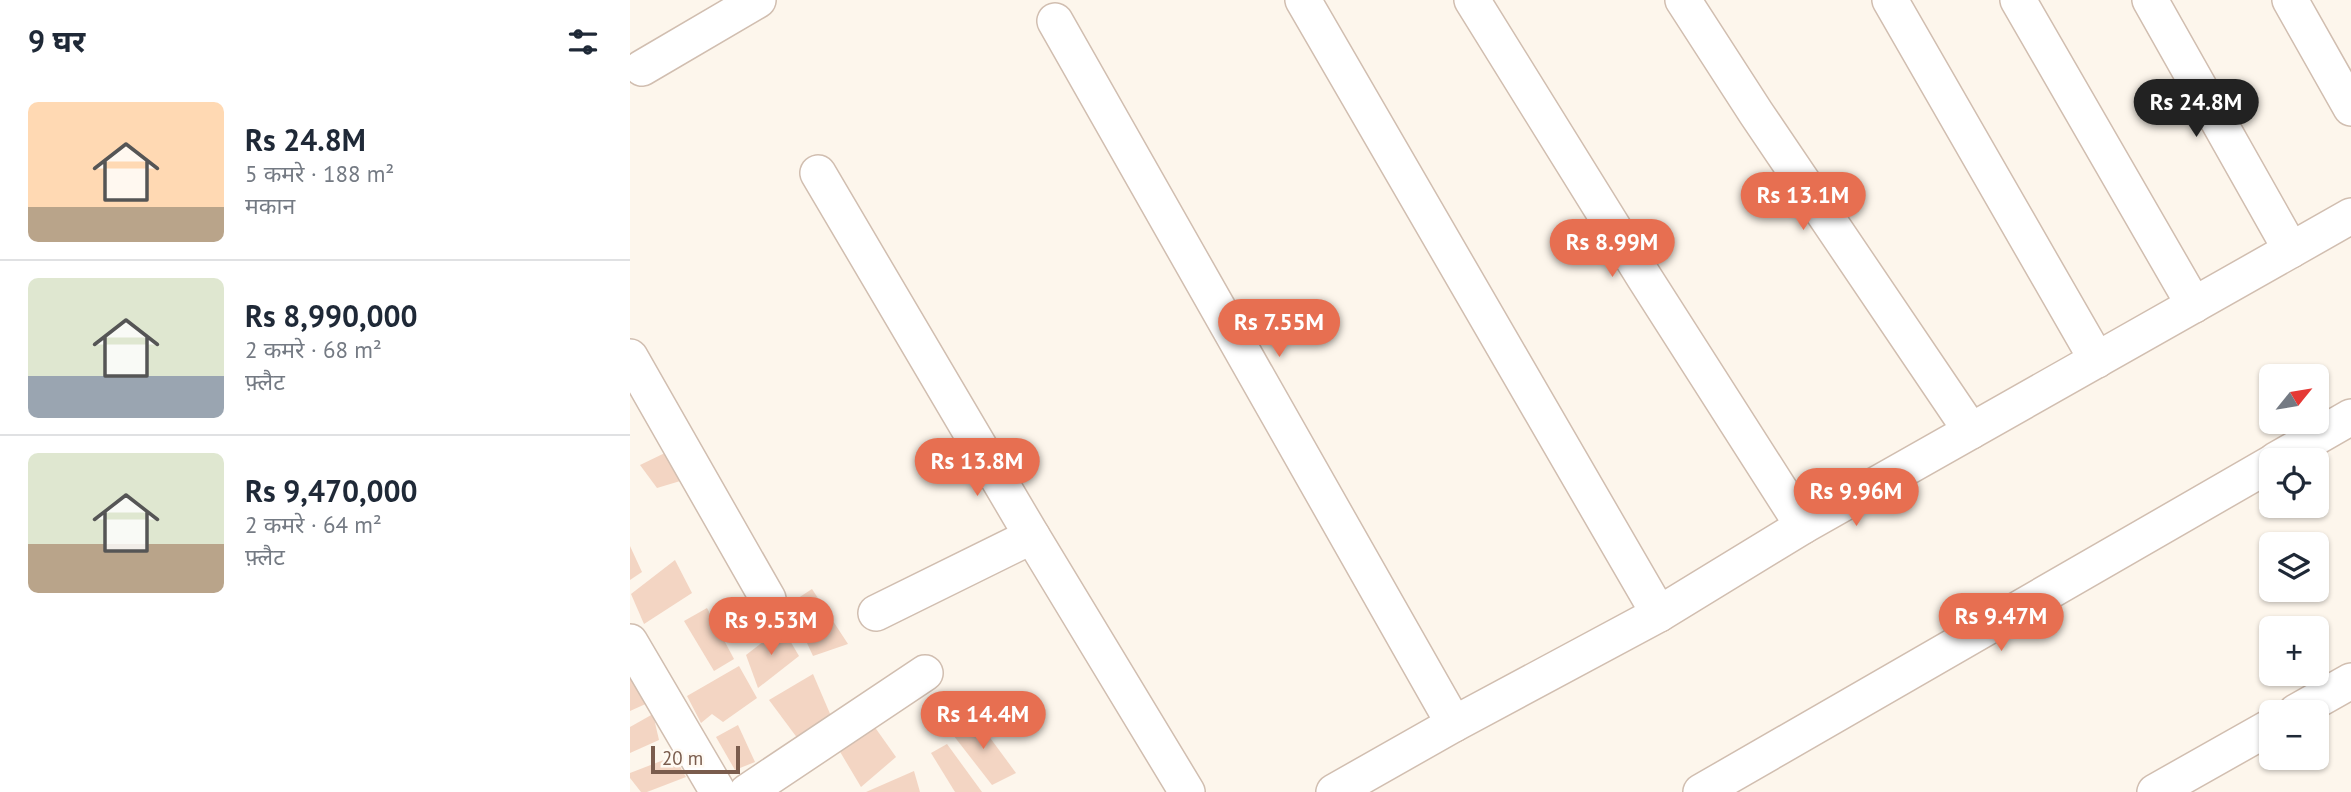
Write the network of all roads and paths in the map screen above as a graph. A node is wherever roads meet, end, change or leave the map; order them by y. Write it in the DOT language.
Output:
graph roads {
  1 [pos="758,0"];
  2 [pos="1303,0"];
  3 [pos="1472,0"];
  4 [pos="1683,0"];
  5 [pos="1890,0"];
  6 [pos="2018,0"];
  7 [pos="2150,0"];
  8 [pos="2290,0"];
  9 [pos="1055,21"];
  10 [pos="634,64"];
  11 [pos="2351,108"];
  12 [pos="818,173"];
  13 [pos="2351,216"];
  14 [pos="2291,250"];
  15 [pos="2194,305"];
  16 [pos="630,357"];
  17 [pos="2097,360"];
  18 [pos="2351,417"];
  19 [pos="1971,431"];
  20 [pos="2297,448"];
  21 [pos="2259,470"];
  22 [pos="1803,526"];
  23 [pos="1032,536"];
  24 [pos="768,599"];
  25 [pos="876,613"];
  26 [pos="1659,614"];
  27 [pos="630,642"];
  28 [pos="925,673"];
  29 [pos="2351,681"];
  30 [pos="2317,700"];
  31 [pos="1454,724"];
  32 [pos="2259,733"];
  33 [pos="718,792"];
  34 [pos="747,792"];
  35 [pos="1187,792"];
  36 [pos="1334,792"];
  37 [pos="1701,792"];
  38 [pos="2155,792"];
  1 -- 10 [label="street"];
  2 -- 26 [label="street"];
  3 -- 22 [label="street"];
  4 -- 19 [label="street"];
  5 -- 17 [label="street"];
  6 -- 15 [label="street"];
  7 -- 14 [label="street"];
  8 -- 11 [label="street"];
  9 -- 31 [label="street"];
  12 -- 23 [label="street"];
  13 -- 14 [label="street"];
  14 -- 15 [label="street"];
  15 -- 17 [label="street"];
  16 -- 24 [label="street"];
  17 -- 19 [label="street"];
  18 -- 20 [label="street"];
  19 -- 22 [label="street"];
  21 -- 37 [label="street"];
  22 -- 26 [label="street"];
  23 -- 25 [label="street"];
  23 -- 35 [label="street"];
  26 -- 31 [label="street"];
  27 -- 33 [label="street"];
  28 -- 34 [label="street"];
  29 -- 30 [label="street"];
  31 -- 36 [label="street"];
  32 -- 38 [label="street"];
}
